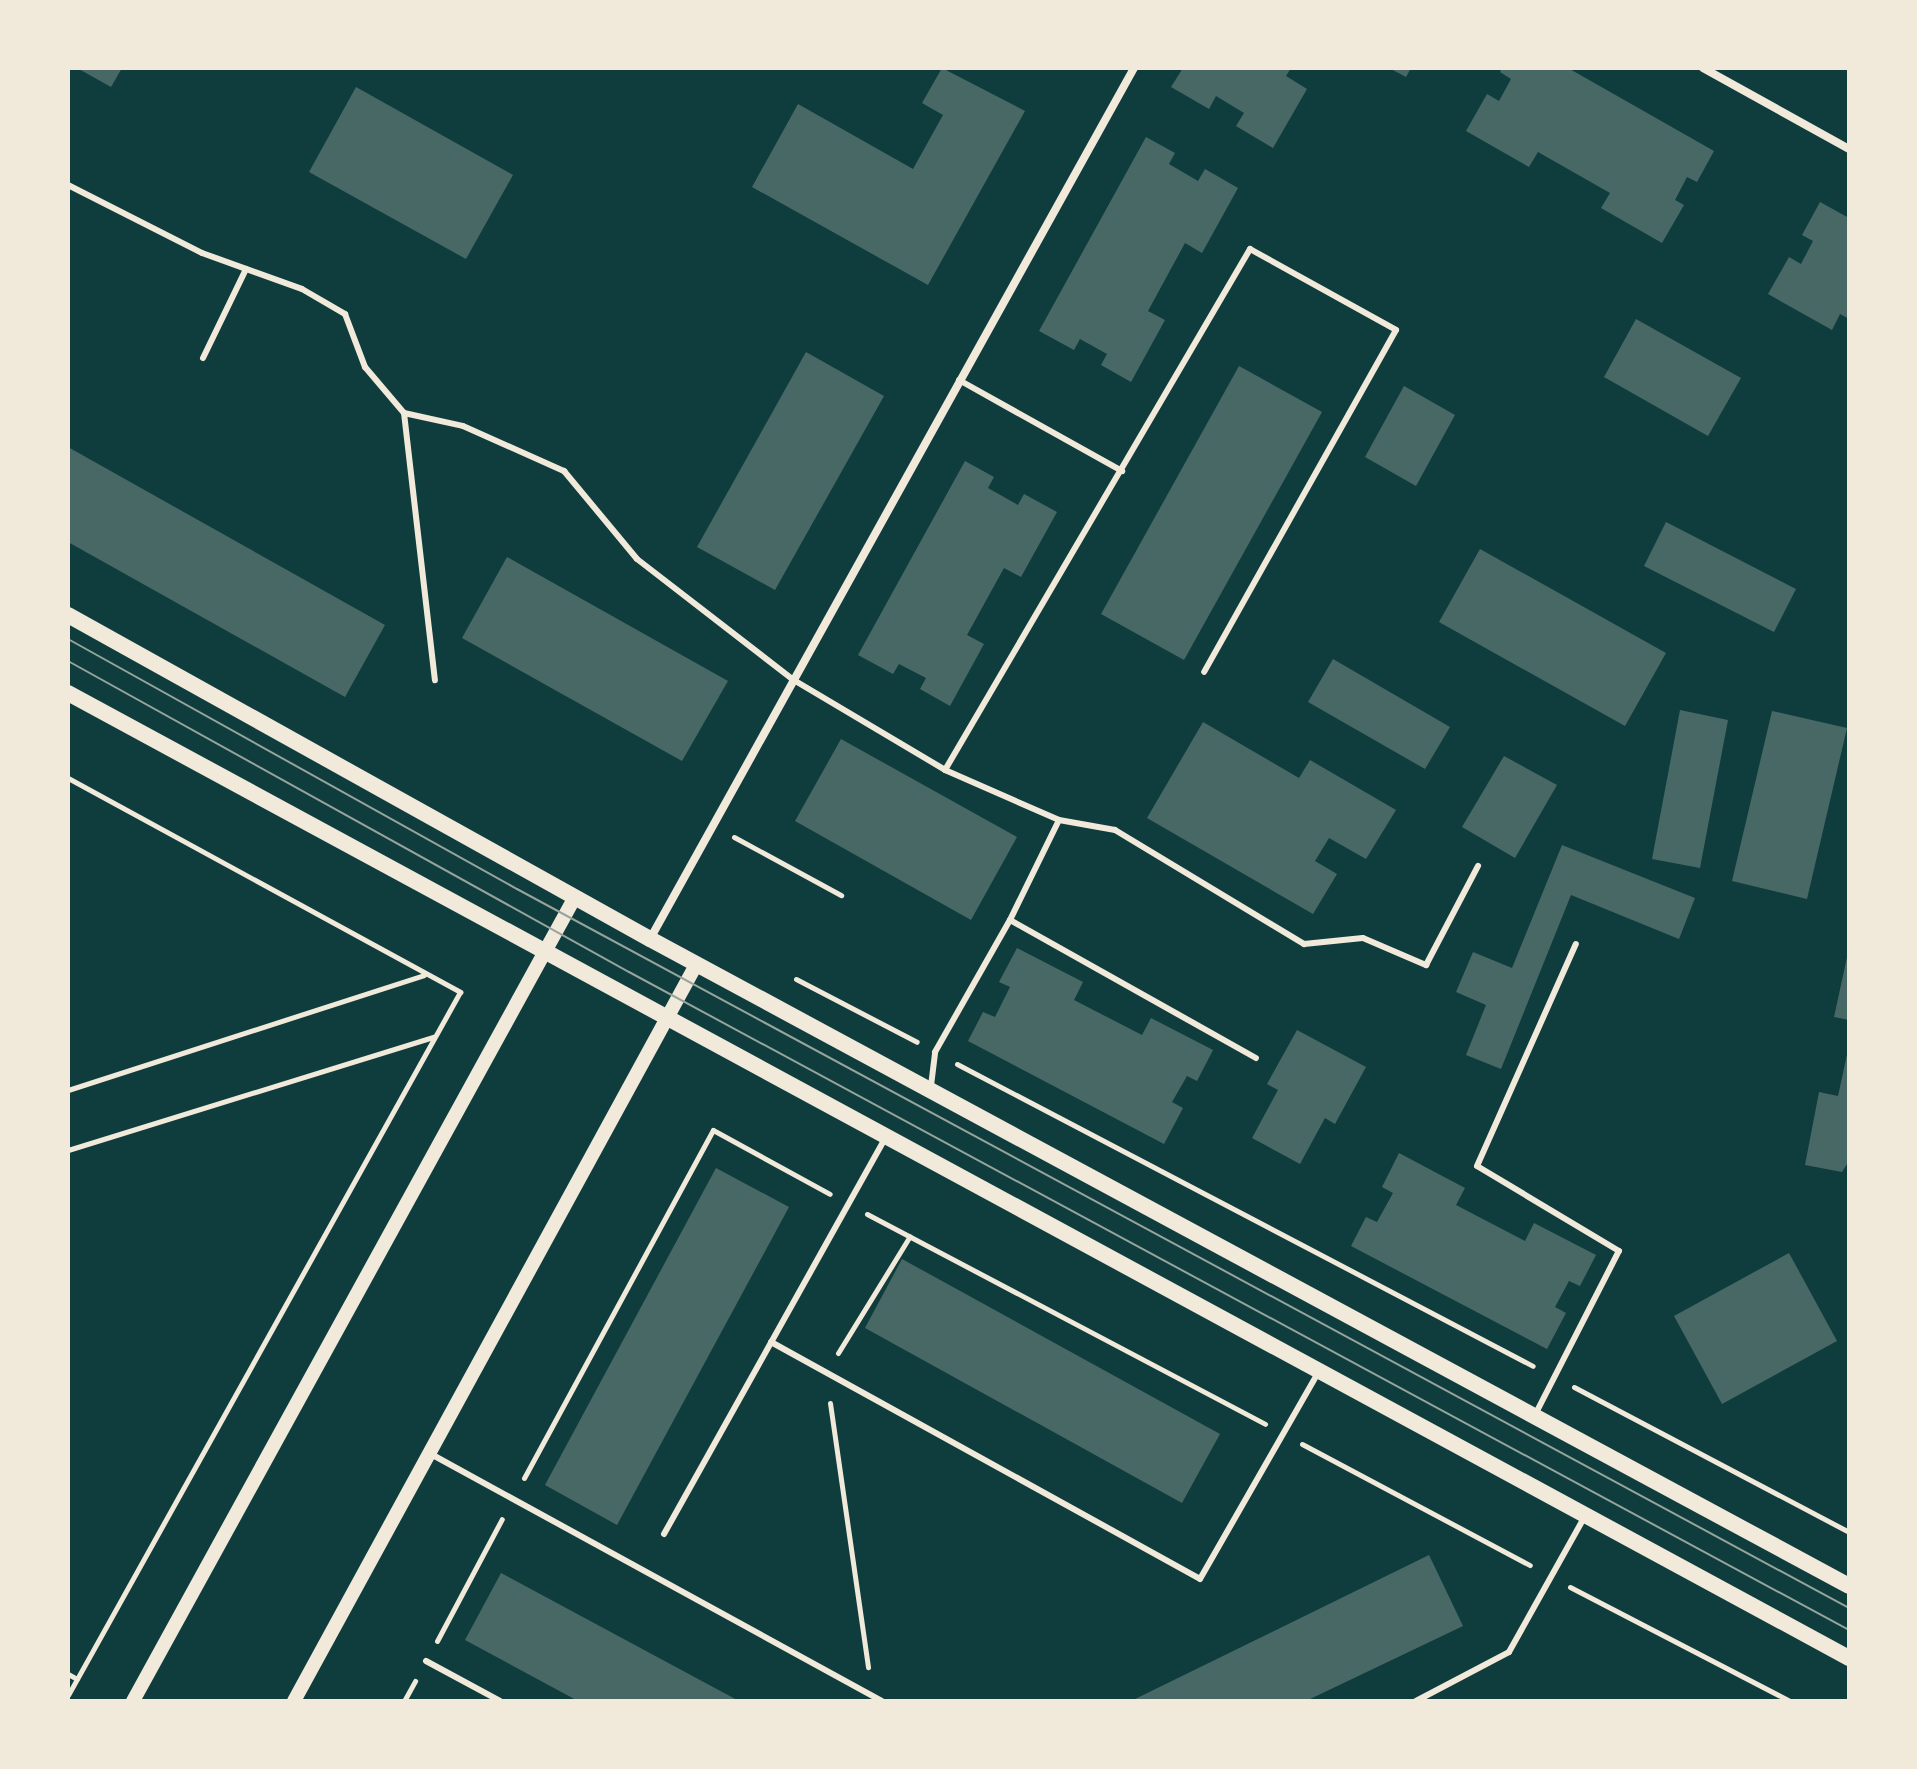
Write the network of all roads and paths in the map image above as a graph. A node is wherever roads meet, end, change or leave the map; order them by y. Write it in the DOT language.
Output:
graph roads {
  1 [pos="1134,68"];
  2 [pos="1703,68"];
  3 [pos="1849,149"];
  4 [pos="68,185"];
  5 [pos="246,269"];
  6 [pos="203,358"];
  7 [pos="959,380"];
  8 [pos="404,413"];
  9 [pos="1122,471"];
  10 [pos="68,615"];
  11 [pos="1204,672"];
  12 [pos="792,679"];
  13 [pos="435,680"];
  14 [pos="68,693"];
  15 [pos="945,770"];
  16 [pos="68,778"];
  17 [pos="1059,820"];
  18 [pos="712,825"];
  19 [pos="1478,866"];
  20 [pos="841,895"];
  21 [pos="575,897"];
  22 [pos="1010,920"];
  23 [pos="650,939"];
  24 [pos="1576,944"];
  25 [pos="543,954"];
  26 [pos="696,965"];
  27 [pos="424,975"];
  28 [pos="796,979"];
  29 [pos="666,1019"];
  30 [pos="435,1037"];
  31 [pos="935,1052"];
  32 [pos="1256,1058"];
  33 [pos="931,1089"];
  34 [pos="68,1090"];
  35 [pos="886,1137"];
  36 [pos="68,1150"];
  37 [pos="849,1204"];
  38 [pos="910,1236"];
  39 [pos="771,1342"];
  40 [pos="1320,1370"];
  41 [pos="826,1372"];
  42 [pos="1554,1377"];
  43 [pos="1534,1416"];
  44 [pos="1283,1434"];
  45 [pos="428,1453"];
  46 [pos="511,1502"];
  47 [pos="1585,1515"];
  48 [pos="1849,1532"];
  49 [pos="664,1534"];
  50 [pos="1551,1577"];
  51 [pos="1849,1586"];
  52 [pos="1849,1658"];
  53 [pos="426,1661"];
  54 [pos="68,1674"];
  55 [pos="77,1679"];
  56 [pos="68,1695"];
  57 [pos="872,1695"];
  58 [pos="133,1701"];
  59 [pos="294,1701"];
  60 [pos="404,1701"];
  61 [pos="500,1701"];
  62 [pos="882,1701"];
  63 [pos="1416,1701"];
  64 [pos="1790,1701"];
  1 -- 7 [label="street"];
  2 -- 3 [label="street"];
  4 -- 5 [label="lane"];
  5 -- 6 [label="lane"];
  5 -- 8 [label="lane"];
  7 -- 9 [label="lane"];
  7 -- 12 [label="street"];
  8 -- 12 [label="lane"];
  8 -- 13 [label="lane"];
  9 -- 11 [label="lane"];
  9 -- 15 [label="lane"];
  10 -- 21 [label="main road"];
  12 -- 15 [label="lane"];
  12 -- 18 [label="street"];
  14 -- 25 [label="main road"];
  15 -- 17 [label="lane"];
  16 -- 27 [label="path"];
  17 -- 19 [label="lane"];
  17 -- 22 [label="lane"];
  18 -- 20 [label="path"];
  18 -- 23 [label="street"];
  21 -- 23 [label="main road"];
  21 -- 25 [label="street"];
  22 -- 31 [label="lane"];
  22 -- 32 [label="lane"];
  23 -- 26 [label="main road"];
  24 -- 42 [label="lane"];
  25 -- 29 [label="main road"];
  25 -- 58 [label="street"];
  26 -- 29 [label="street"];
  26 -- 33 [label="main road"];
  27 -- 30 [label="path"];
  27 -- 34 [label="path"];
  28 -- 31 [label="path"];
  29 -- 35 [label="main road"];
  29 -- 45 [label="street"];
  30 -- 36 [label="path"];
  30 -- 55 [label="path"];
  31 -- 33 [label="lane"];
  31 -- 42 [label="path"];
  33 -- 43 [label="main road"];
  35 -- 37 [label="lane"];
  35 -- 40 [label="main road"];
  37 -- 38 [label="path"];
  37 -- 39 [label="lane"];
  37 -- 46 [label="path"];
  38 -- 41 [label="path"];
  38 -- 44 [label="path"];
  39 -- 41 [label="lane"];
  39 -- 49 [label="lane"];
  40 -- 44 [label="lane"];
  40 -- 47 [label="main road"];
  41 -- 44 [label="lane"];
  41 -- 57 [label="path"];
  42 -- 43 [label="lane"];
  42 -- 48 [label="path"];
  43 -- 51 [label="main road"];
  44 -- 50 [label="path"];
  45 -- 46 [label="lane"];
  45 -- 59 [label="street"];
  46 -- 53 [label="path"];
  46 -- 57 [label="lane"];
  47 -- 50 [label="lane"];
  47 -- 52 [label="main road"];
  50 -- 63 [label="lane"];
  50 -- 64 [label="path"];
  53 -- 60 [label="path"];
  53 -- 61 [label="lane"];
  54 -- 55 [label="path"];
  55 -- 56 [label="path"];
  57 -- 62 [label="lane"];
}
